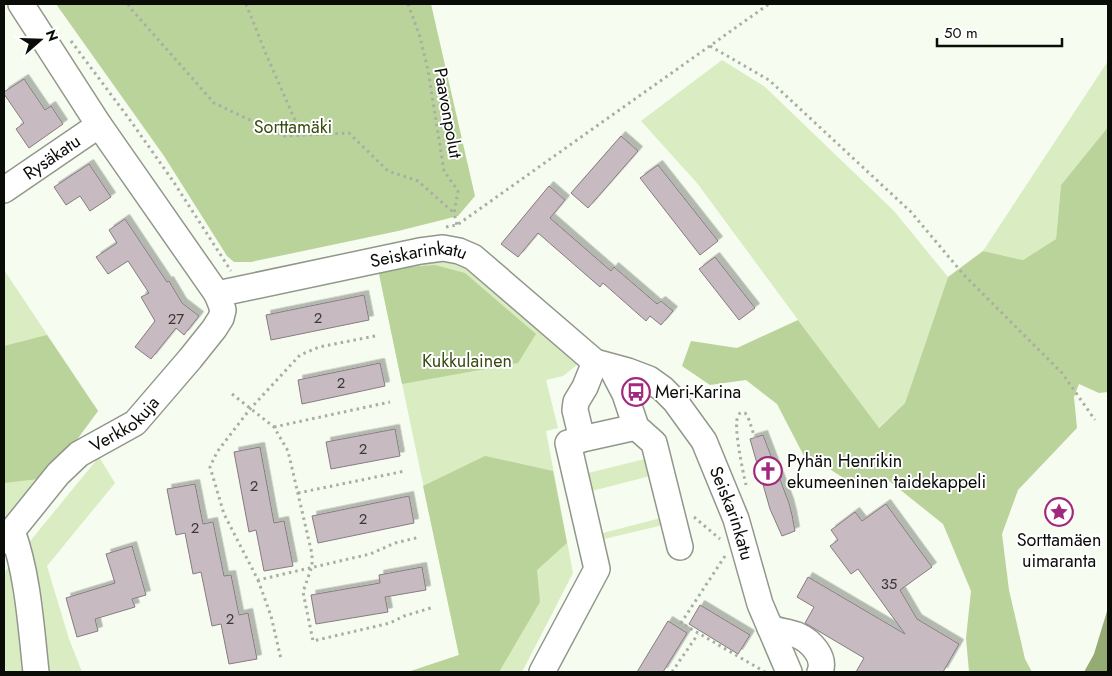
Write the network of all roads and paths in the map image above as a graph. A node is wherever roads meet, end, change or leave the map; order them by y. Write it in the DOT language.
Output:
graph roads {
  1 [pos="20,4"];
  2 [pos="128,4"];
  3 [pos="246,4"];
  4 [pos="408,4"];
  5 [pos="769,4"];
  6 [pos="69,37"];
  7 [pos="710,46"];
  8 [pos="99,125"];
  9 [pos="311,135"];
  10 [pos="4,190"];
  11 [pos="454,212"];
  12 [pos="457,225"];
  13 [pos="442,228"];
  14 [pos="237,270"];
  15 [pos="216,294"];
  16 [pos="375,336"];
  17 [pos="603,364"];
  18 [pos="585,387"];
  19 [pos="623,390"];
  20 [pos="232,394"];
  21 [pos="390,402"];
  22 [pos="250,410"];
  23 [pos="1096,420"];
  24 [pos="274,427"];
  25 [pos="636,427"];
  26 [pos="582,440"];
  27 [pos="405,471"];
  28 [pos="298,493"];
  29 [pos="667,495"];
  30 [pos="8,536"];
  31 [pos="420,537"];
  32 [pos="724,542"];
  33 [pos="680,547"];
  34 [pos="726,555"];
  35 [pos="312,566"];
  36 [pos="258,580"];
  37 [pos="434,607"];
  38 [pos="770,628"];
  39 [pos="698,634"];
  40 [pos="281,659"];
  41 [pos="36,672"];
  42 [pos="542,672"];
  43 [pos="672,672"];
  44 [pos="765,672"];
  45 [pos="789,672"];
  46 [pos="820,672"];
  1 -- 8 [label="street"];
  2 -- 9 [label="path"];
  3 -- 9 [label="path"];
  4 -- 11 [label="path, Paavonpolut"];
  5 -- 7 [label="path"];
  6 -- 14 [label="path"];
  7 -- 12 [label="path"];
  7 -- 23 [label="path"];
  8 -- 10 [label="street, Rysäkatu"];
  8 -- 15 [label="street"];
  9 -- 11 [label="path"];
  11 -- 12 [label="path, Paavonpolut"];
  12 -- 13 [label="path"];
  15 -- 17 [label="street, Seiskarinkatu"];
  15 -- 30 [label="street, Verkkokuja"];
  16 -- 22 [label="path"];
  17 -- 18 [label="street"];
  17 -- 19 [label="street"];
  17 -- 38 [label="street, Seiskarinkatu"];
  18 -- 19 [label="street"];
  18 -- 26 [label="street"];
  19 -- 25 [label="street"];
  20 -- 22 [label="path"];
  21 -- 24 [label="path"];
  22 -- 24 [label="path"];
  22 -- 36 [label="path"];
  24 -- 28 [label="path"];
  25 -- 26 [label="street"];
  25 -- 29 [label="street"];
  26 -- 42 [label="street"];
  27 -- 28 [label="path"];
  28 -- 35 [label="path"];
  29 -- 32 [label="path"];
  29 -- 33 [label="street"];
  30 -- 41 [label="street"];
  31 -- 35 [label="path"];
  34 -- 39 [label="path"];
  35 -- 36 [label="path"];
  35 -- 37 [label="path"];
  36 -- 40 [label="path"];
  38 -- 45 [label="street, Seiskarinkatu"];
  38 -- 46 [label="street"];
  39 -- 43 [label="path"];
  39 -- 44 [label="path"];
}
